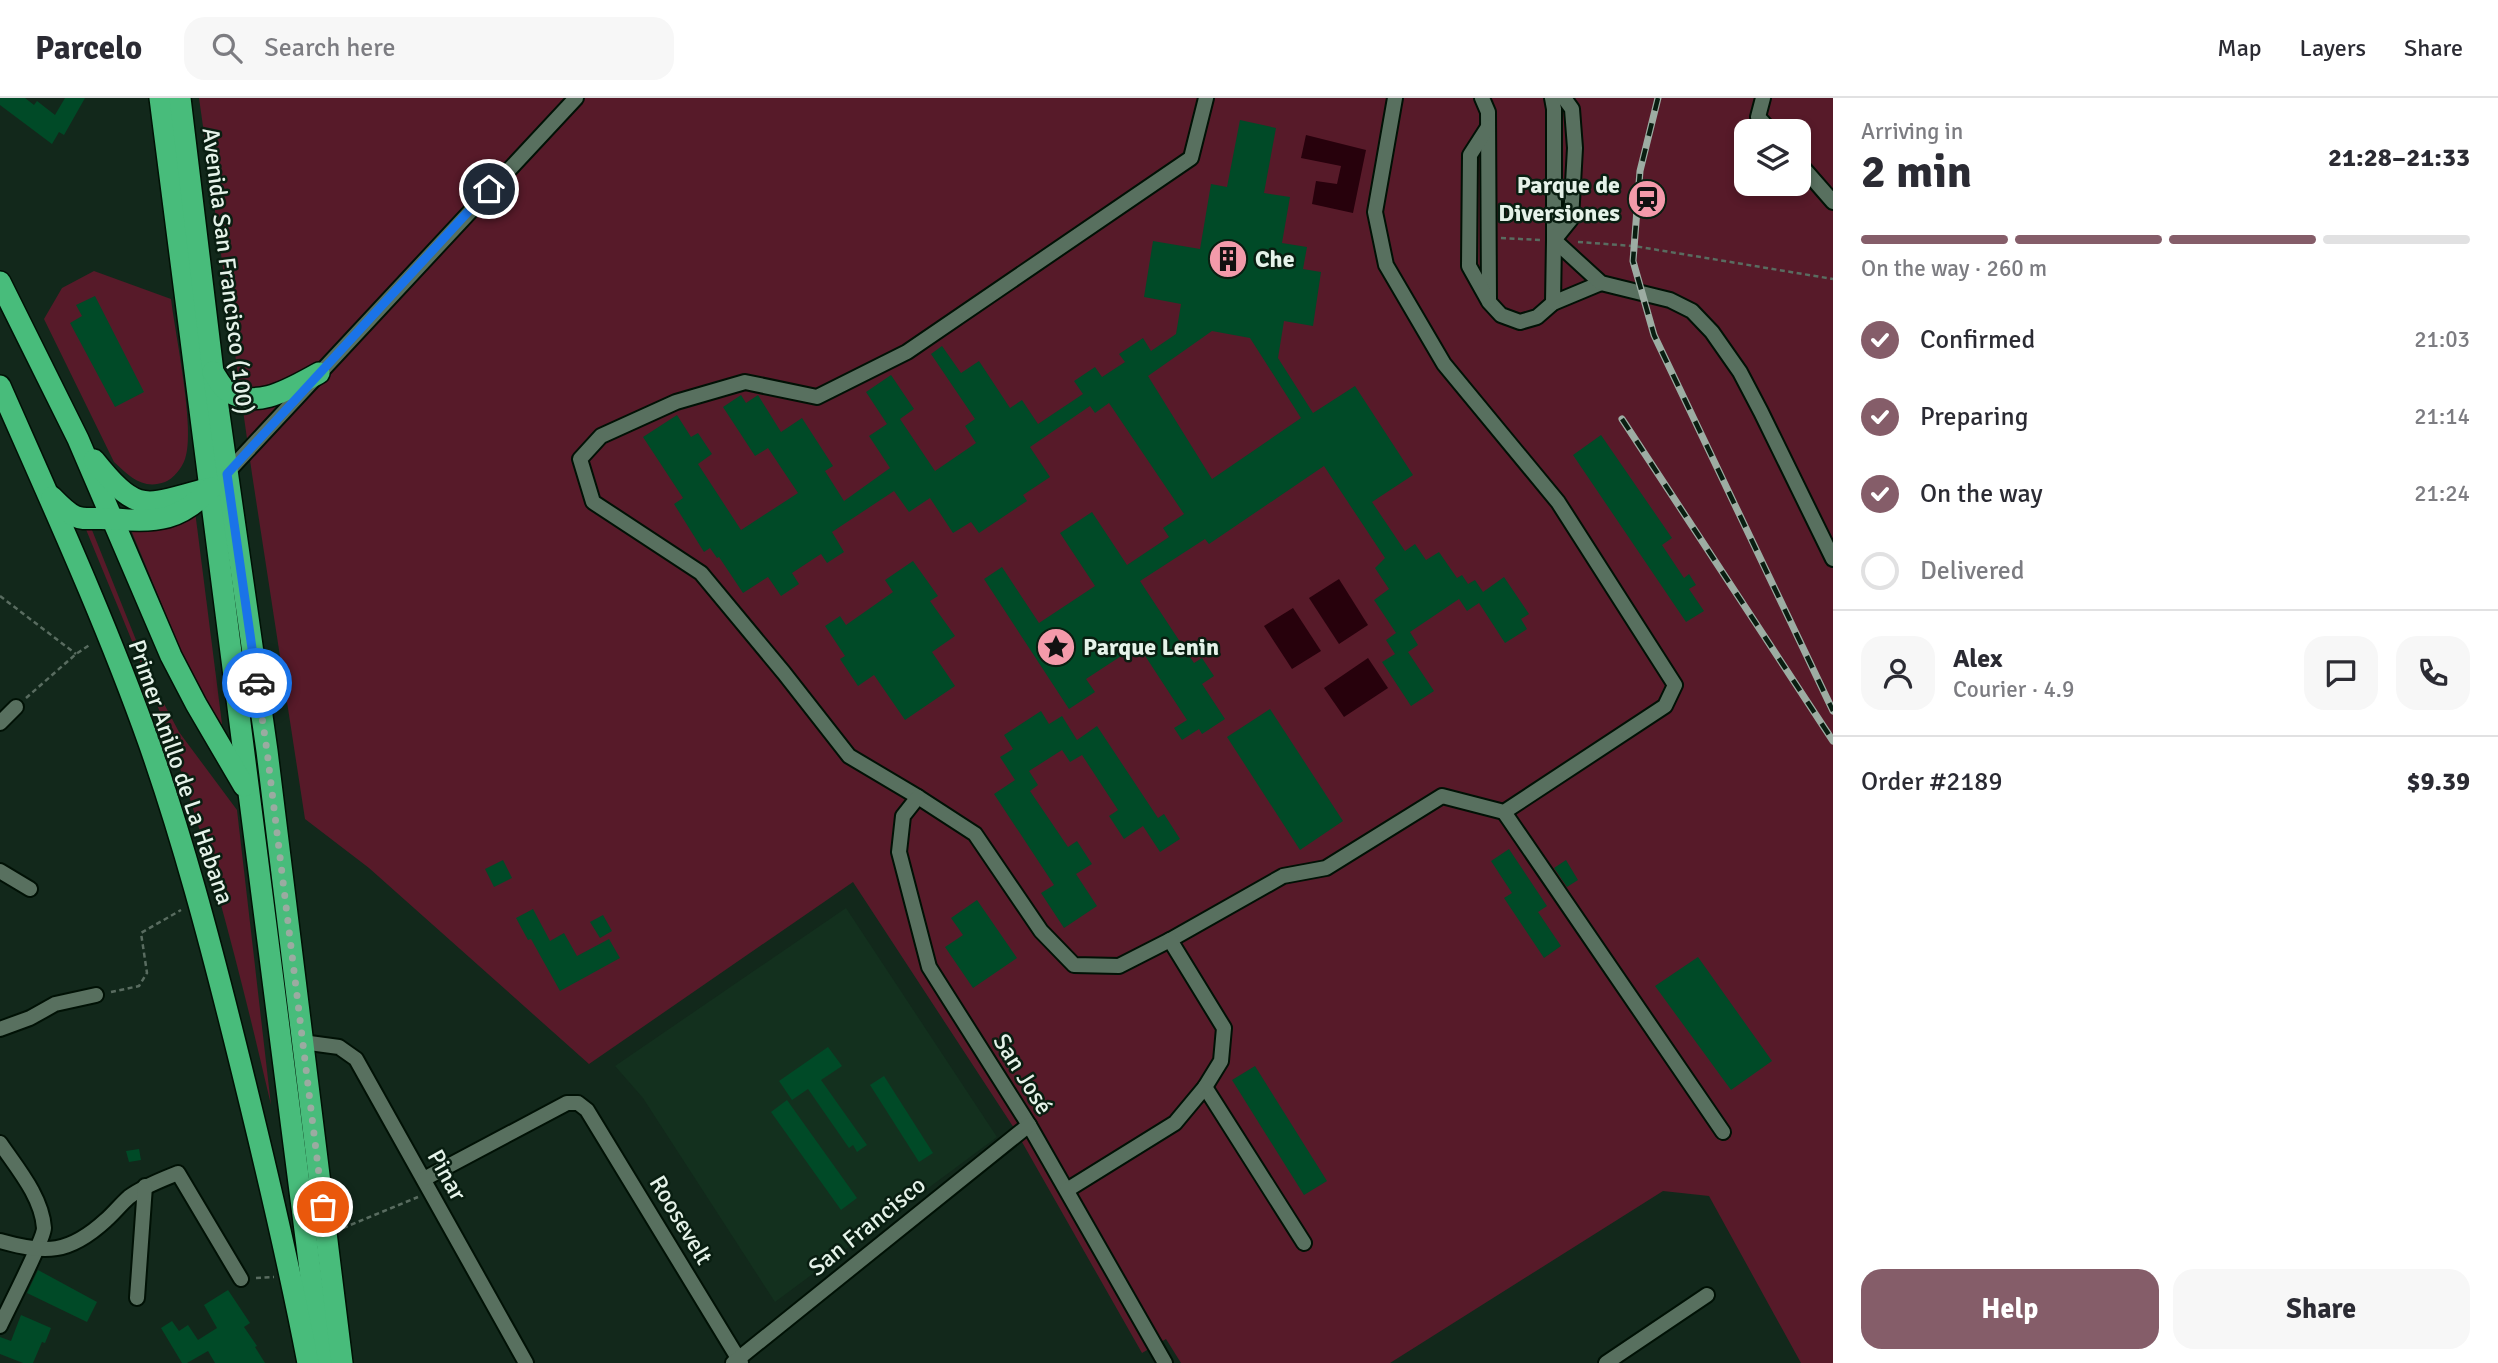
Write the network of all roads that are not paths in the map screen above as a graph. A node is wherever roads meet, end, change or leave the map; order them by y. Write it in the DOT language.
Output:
graph roads {
  1 [pos="160,98"];
  2 [pos="180,98"];
  3 [pos="576,98"];
  4 [pos="1206,98"];
  5 [pos="1395,98"];
  6 [pos="1482,98"];
  7 [pos="1499,98"];
  8 [pos="1763,98"];
  9 [pos="1554,101"];
  10 [pos="1488,119"];
  11 [pos="1760,119"];
  12 [pos="1811,177"];
  13 [pos="1833,202"];
  14 [pos="1554,240"];
  15 [pos="0,282"];
  16 [pos="1601,283"];
  17 [pos="1489,302"];
  18 [pos="1553,303"];
  19 [pos="319,373"];
  20 [pos="205,379"];
  21 [pos="0,386"];
  22 [pos="78,439"];
  23 [pos="227,474"];
  24 [pos="211,488"];
  25 [pos="48,493"];
  26 [pos="174,497"];
  27 [pos="112,518"];
  28 [pos="1833,559"];
  29 [pos="16,707"];
  30 [pos="0,723"];
  31 [pos="250,797"];
  32 [pos="918,797"];
  33 [pos="1504,812"];
  34 [pos="282,867"];
  35 [pos="0,871"];
  36 [pos="30,889"];
  37 [pos="1170,940"];
  38 [pos="96,995"];
  39 [pos="0,1028"];
  40 [pos="302,1042"];
  41 [pos="1205,1087"];
  42 [pos="1029,1125"];
  43 [pos="1723,1132"];
  44 [pos="0,1143"];
  45 [pos="427,1185"];
  46 [pos="145,1186"];
  47 [pos="1067,1190"];
  48 [pos="0,1241"];
  49 [pos="1304,1242"];
  50 [pos="36,1250"];
  51 [pos="241,1279"];
  52 [pos="1707,1295"];
  53 [pos="137,1298"];
  54 [pos="0,1326"];
  55 [pos="1163,1359"];
  56 [pos="738,1361"];
  57 [pos="308,1363"];
  58 [pos="322,1363"];
  59 [pos="342,1363"];
  60 [pos="526,1363"];
  61 [pos="1606,1363"];
  1 -- 20 [label="highway, Avenida San Francisco (100)"];
  2 -- 20 [label="highway, Avenida San Francisco (100)"];
  3 -- 19 [label="street"];
  4 -- 32 [label="street"];
  5 -- 33 [label="street"];
  6 -- 10 [label="street"];
  7 -- 10 [label="street"];
  8 -- 11 [label="street"];
  9 -- 14 [label="street"];
  9 -- 14 [label="street"];
  10 -- 17 [label="street"];
  10 -- 17 [label="street"];
  12 -- 13 [label="street"];
  14 -- 16 [label="street"];
  14 -- 18 [label="street"];
  15 -- 22 [label="highway"];
  16 -- 18 [label="street"];
  16 -- 28 [label="street"];
  17 -- 18 [label="street"];
  19 -- 20 [label="highway"];
  19 -- 23 [label="street"];
  20 -- 23 [label="highway, Avenida San Francisco (100)"];
  20 -- 24 [label="highway, Avenida San Francisco (100)"];
  20 -- 26 [label="highway"];
  21 -- 25 [label="highway, Primer Anillo de La Habana"];
  22 -- 26 [label="highway"];
  22 -- 27 [label="highway"];
  23 -- 24 [label="street"];
  23 -- 34 [label="highway, Avenida San Francisco (100)"];
  24 -- 26 [label="highway"];
  24 -- 27 [label="highway"];
  24 -- 31 [label="highway, Avenida San Francisco (100)"];
  25 -- 27 [label="highway"];
  25 -- 57 [label="highway, Primer Anillo de La Habana"];
  27 -- 31 [label="highway"];
  29 -- 30 [label="street"];
  31 -- 34 [label="highway"];
  31 -- 58 [label="highway, Avenida San Francisco (100)"];
  32 -- 37 [label="street"];
  32 -- 42 [label="street, San José"];
  33 -- 37 [label="street"];
  33 -- 43 [label="street"];
  34 -- 40 [label="highway, Avenida San Francisco (100)"];
  35 -- 36 [label="street"];
  37 -- 41 [label="street"];
  38 -- 39 [label="street"];
  40 -- 45 [label="street, Pinar"];
  40 -- 59 [label="highway, Avenida San Francisco (100)"];
  41 -- 47 [label="street"];
  41 -- 49 [label="street"];
  42 -- 47 [label="street, San José"];
  42 -- 56 [label="street, San Francisco"];
  44 -- 50 [label="street"];
  45 -- 56 [label="street, Roosevelt"];
  45 -- 60 [label="street, Pinar"];
  46 -- 50 [label="street"];
  46 -- 51 [label="street"];
  46 -- 53 [label="street"];
  47 -- 55 [label="street, San José"];
  48 -- 50 [label="street"];
  50 -- 54 [label="street"];
  52 -- 61 [label="street"];
}
